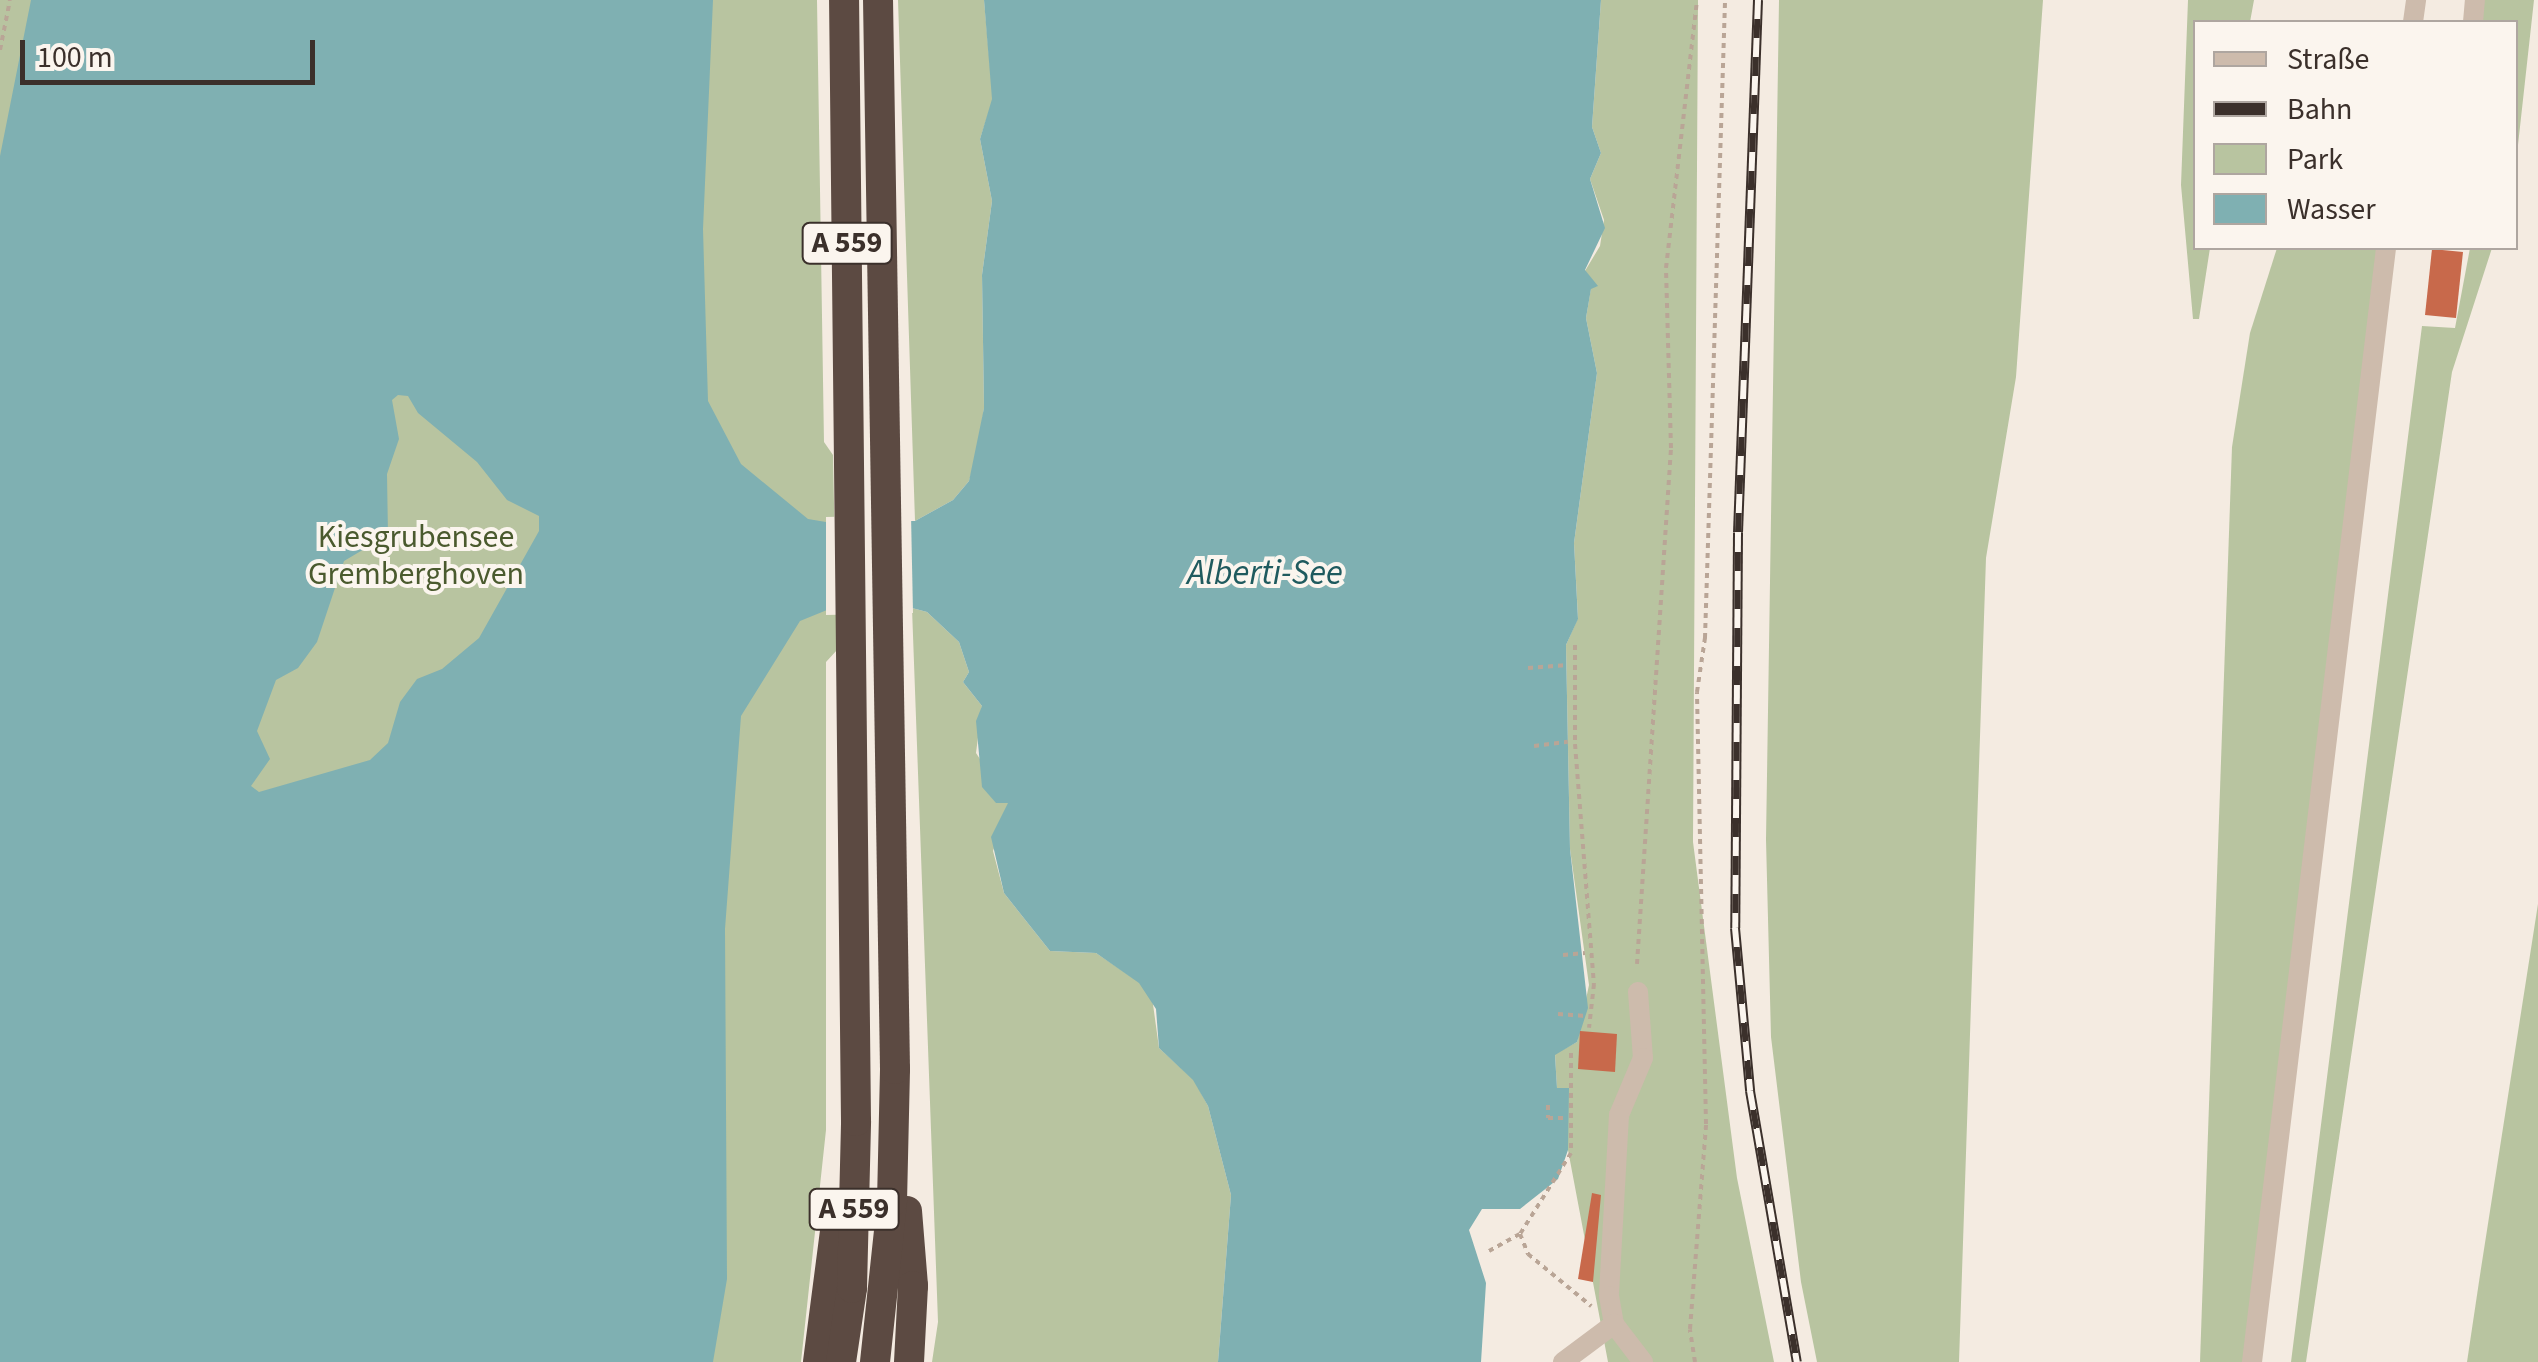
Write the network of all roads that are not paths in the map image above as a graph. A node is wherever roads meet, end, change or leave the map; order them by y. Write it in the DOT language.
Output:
graph roads {
  1 [pos="844,0"];
  2 [pos="878,0"];
  3 [pos="2386,250"];
  4 [pos="1638,992"];
  5 [pos="852,1056"];
  6 [pos="895,1069"];
  7 [pos="1614,1324"];
  8 [pos="818,1362"];
  9 [pos="841,1362"];
  10 [pos="874,1362"];
  11 [pos="909,1362"];
  12 [pos="1563,1362"];
  13 [pos="1643,1362"];
  14 [pos="2252,1362"];
  1 -- 5 [label="highway, A 559"];
  2 -- 6 [label="highway, A 559"];
  3 -- 14 [label="lane"];
  4 -- 7 [label="lane"];
  5 -- 8 [label="highway"];
  5 -- 9 [label="highway, A 559"];
  6 -- 10 [label="highway, A 559"];
  6 -- 11 [label="highway"];
  7 -- 12 [label="lane"];
  7 -- 13 [label="lane"];
}
